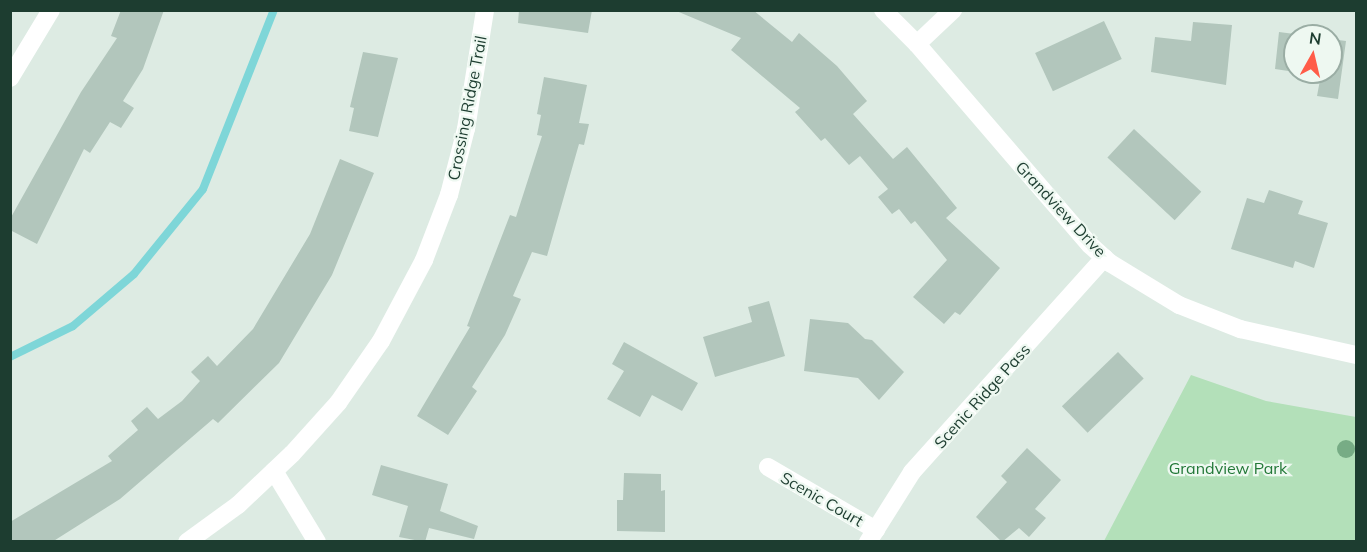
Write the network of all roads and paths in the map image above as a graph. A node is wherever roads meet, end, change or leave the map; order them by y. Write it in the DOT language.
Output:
graph roads {
  1 [pos="51,10"];
  2 [pos="485,10"];
  3 [pos="883,10"];
  4 [pos="953,10"];
  5 [pos="917,44"];
  6 [pos="10,78"];
  7 [pos="1104,258"];
  8 [pos="1356,355"];
  9 [pos="768,467"];
  10 [pos="274,471"];
  11 [pos="872,536"];
  12 [pos="187,542"];
  13 [pos="317,542"];
  1 -- 6 [label="street"];
  2 -- 10 [label="street, Crossing Ridge Trail"];
  3 -- 5 [label="street, Grandview Drive"];
  4 -- 5 [label="street"];
  5 -- 7 [label="street, Grandview Drive"];
  7 -- 8 [label="street, Grandview Drive"];
  7 -- 11 [label="street, Scenic Ridge Pass"];
  9 -- 11 [label="street, Scenic Court"];
  10 -- 12 [label="street, Crossing Ridge Trail"];
  10 -- 13 [label="street"];
}
